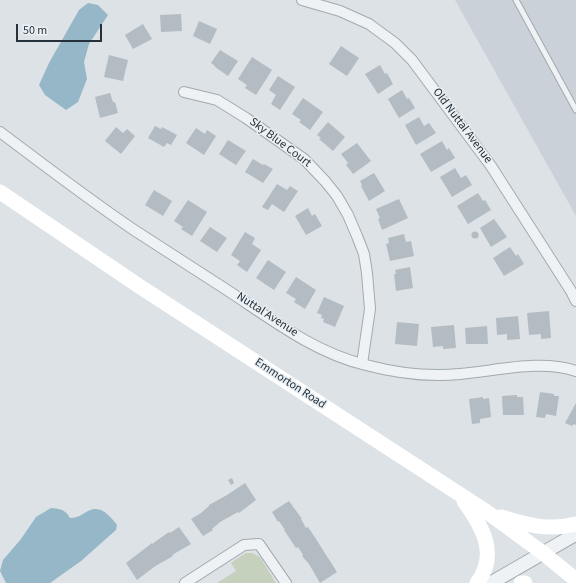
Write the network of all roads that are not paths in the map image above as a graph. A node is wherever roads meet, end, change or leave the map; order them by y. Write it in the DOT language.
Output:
graph roads {
  1 [pos="302,0"];
  2 [pos="516,0"];
  3 [pos="184,92"];
  4 [pos="576,110"];
  5 [pos="0,132"];
  6 [pos="0,192"];
  7 [pos="576,301"];
  8 [pos="362,364"];
  9 [pos="576,371"];
  10 [pos="458,493"];
  11 [pos="487,512"];
  12 [pos="576,524"];
  13 [pos="576,534"];
  14 [pos="543,553"];
  15 [pos="576,580"];
  16 [pos="185,583"];
  17 [pos="286,583"];
  18 [pos="477,583"];
  19 [pos="491,583"];
  20 [pos="521,583"];
  21 [pos="525,583"];
  1 -- 7 [label="street, Old Nuttal Avenue"];
  2 -- 4 [label="lane"];
  3 -- 8 [label="street, Sky Blue Court"];
  5 -- 8 [label="street, Nuttal Avenue"];
  6 -- 10 [label="main road, Emmorton Road"];
  8 -- 9 [label="street, Nuttal Avenue"];
  10 -- 11 [label="main road, Emmorton Road"];
  10 -- 18 [label="main road"];
  11 -- 12 [label="main road"];
  11 -- 14 [label="main road, Emmorton Road"];
  13 -- 14 [label="street"];
  14 -- 15 [label="main road, Emmorton Road"];
  14 -- 19 [label="street"];
  16 -- 17 [label="street"];
  20 -- 21 [label="main road"];
}
